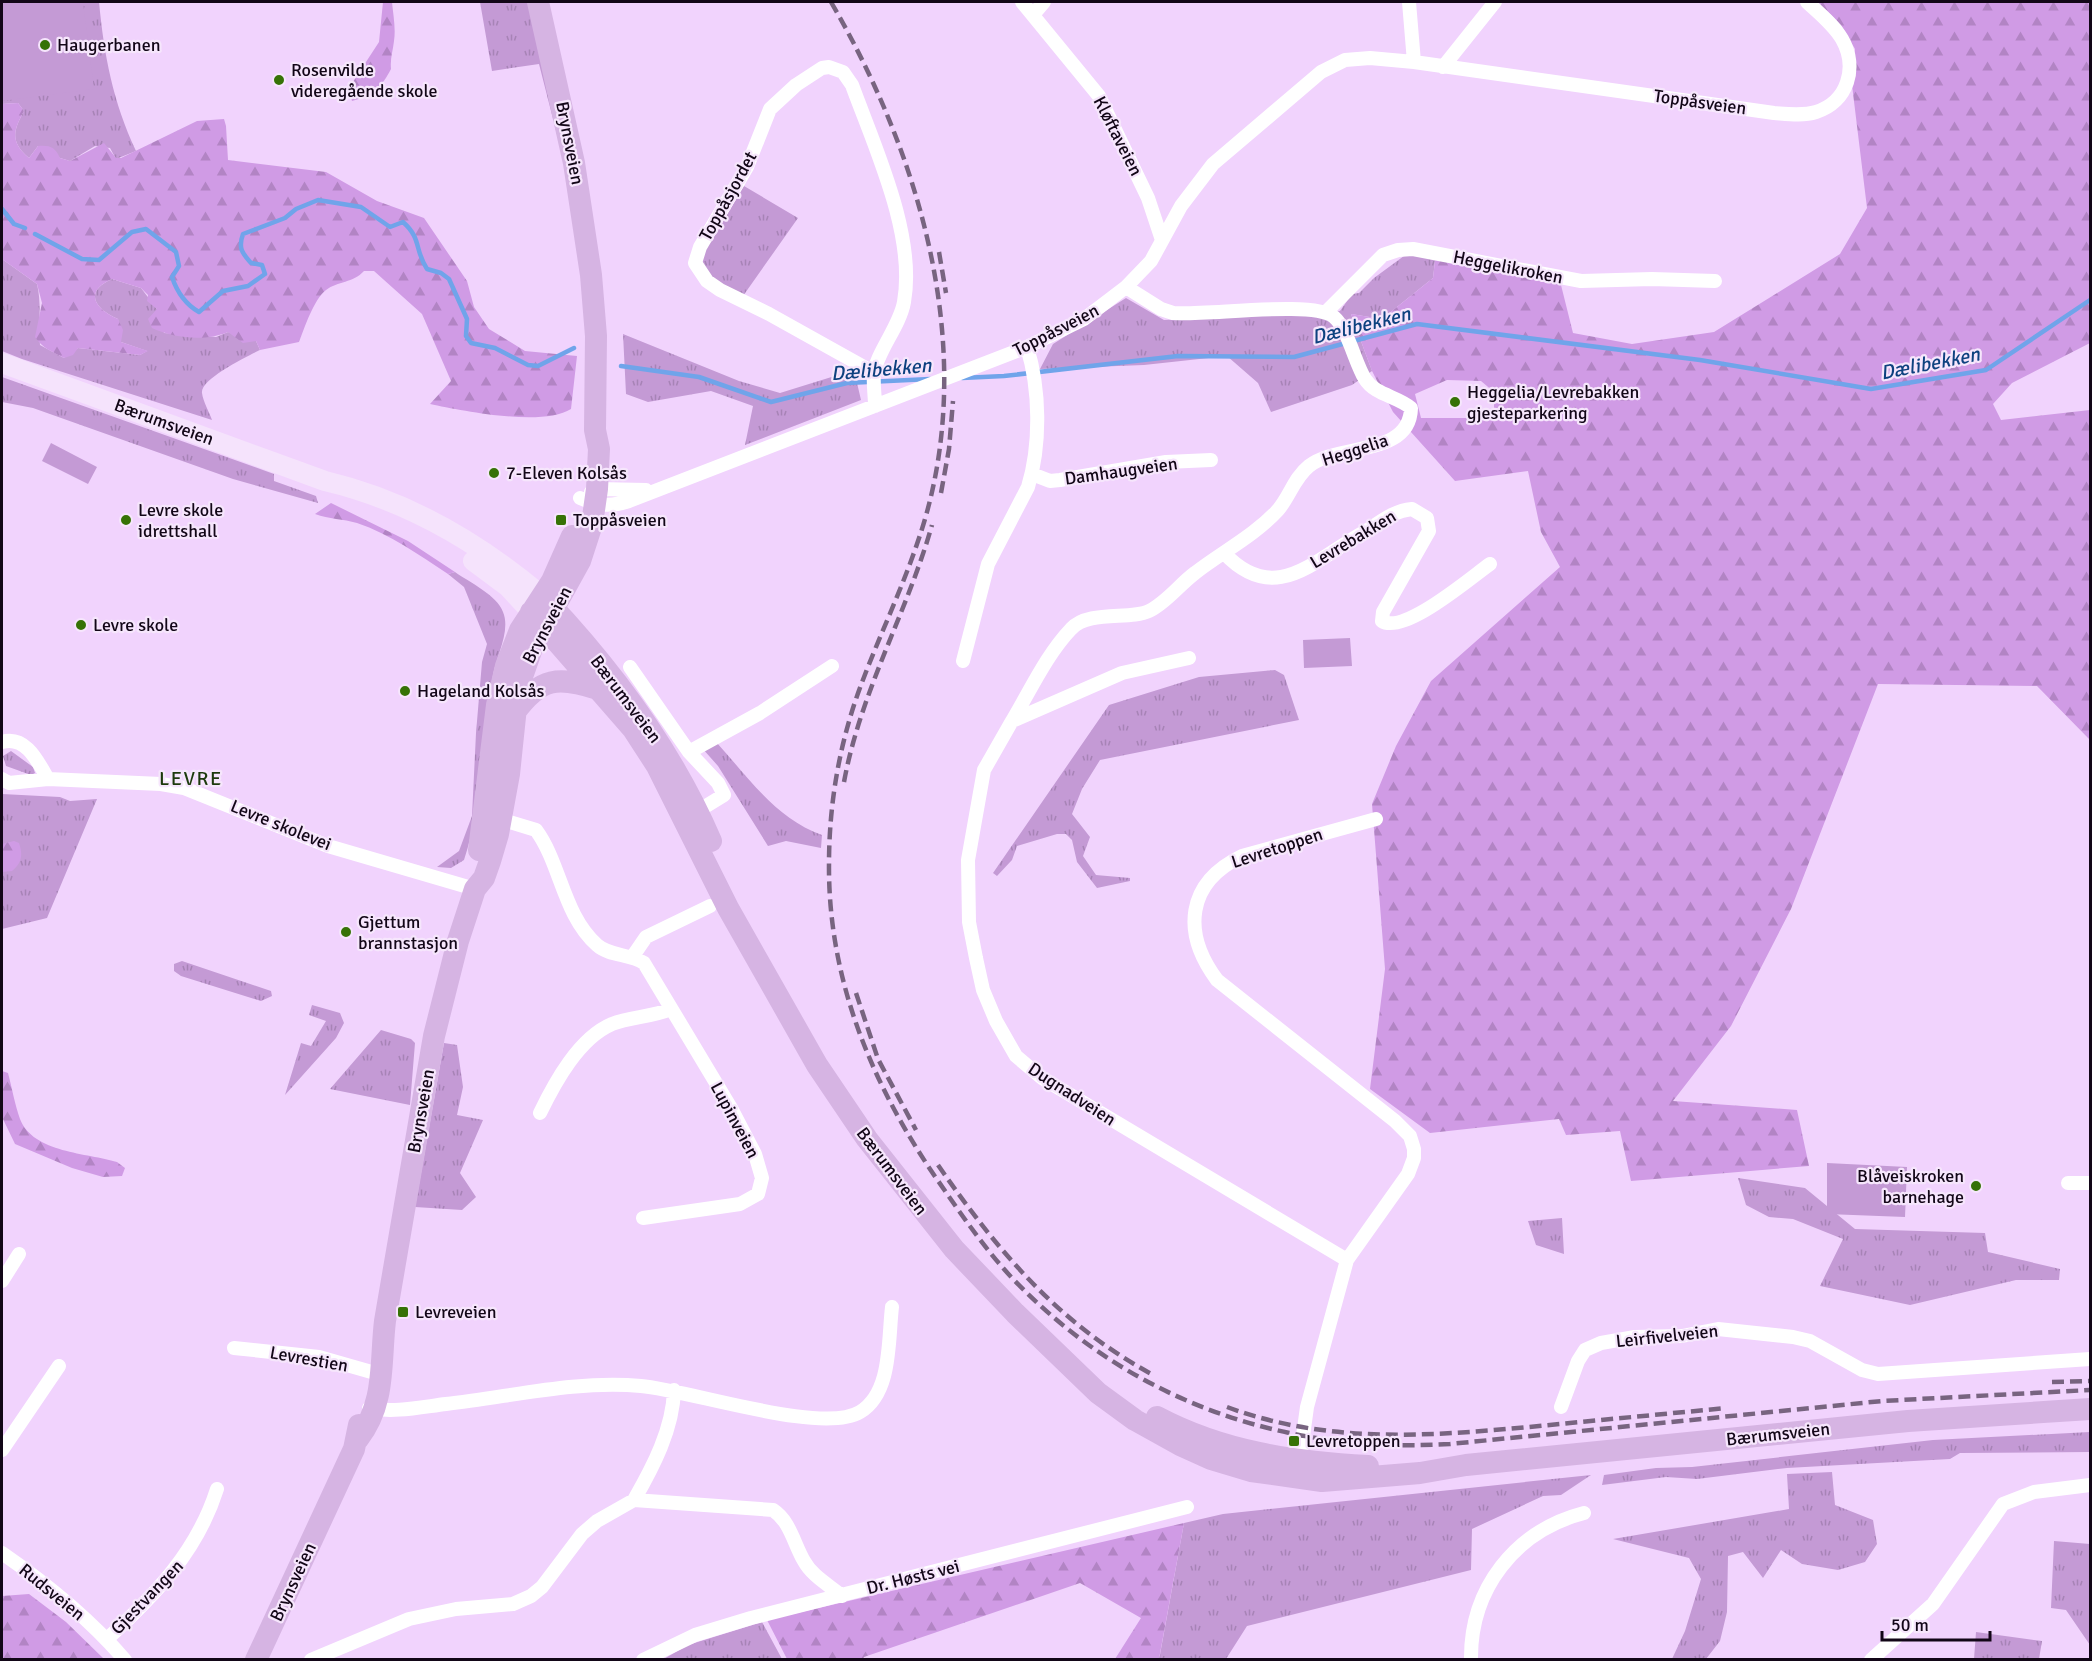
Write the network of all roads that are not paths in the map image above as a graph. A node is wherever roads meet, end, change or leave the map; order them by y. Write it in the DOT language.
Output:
graph roads {
  1 [pos="538,2"];
  2 [pos="1022,2"];
  3 [pos="1044,2"];
  4 [pos="1409,2"];
  5 [pos="1495,2"];
  6 [pos="1807,2"];
  7 [pos="1033,15"];
  8 [pos="1414,62"];
  9 [pos="1443,67"];
  10 [pos="1162,240"];
  11 [pos="1715,282"];
  12 [pos="1126,287"];
  13 [pos="1331,315"];
  14 [pos="1027,347"];
  15 [pos="2,363"];
  16 [pos="873,372"];
  17 [pos="875,406"];
  18 [pos="1211,460"];
  19 [pos="1032,474"];
  20 [pos="591,497"];
  21 [pos="1224,553"];
  22 [pos="1490,564"];
  23 [pos="543,610"];
  24 [pos="1189,658"];
  25 [pos="963,661"];
  26 [pos="832,666"];
  27 [pos="630,667"];
  28 [pos="598,689"];
  29 [pos="515,712"];
  30 [pos="1012,721"];
  31 [pos="2,742"];
  32 [pos="689,752"];
  33 [pos="2,779"];
  34 [pos="48,779"];
  35 [pos="691,815"];
  36 [pos="493,817"];
  37 [pos="1376,819"];
  38 [pos="475,889"];
  39 [pos="710,906"];
  40 [pos="633,956"];
  41 [pos="671,1009"];
  42 [pos="540,1113"];
  43 [pos="2091,1182"];
  44 [pos="2068,1183"];
  45 [pos="643,1218"];
  46 [pos="19,1254"];
  47 [pos="1347,1260"];
  48 [pos="2,1281"];
  49 [pos="892,1307"];
  50 [pos="234,1348"];
  51 [pos="2091,1359"];
  52 [pos="59,1366"];
  53 [pos="377,1373"];
  54 [pos="674,1390"];
  55 [pos="1561,1407"];
  56 [pos="369,1408"];
  57 [pos="2091,1410"];
  58 [pos="2,1450"];
  59 [pos="1300,1461"];
  60 [pos="2091,1485"];
  61 [pos="217,1489"];
  62 [pos="634,1500"];
  63 [pos="1187,1507"];
  64 [pos="1584,1513"];
  65 [pos="2,1553"];
  66 [pos="842,1596"];
  67 [pos="107,1639"];
  68 [pos="125,1659"];
  69 [pos="256,1659"];
  70 [pos="311,1659"];
  71 [pos="643,1659"];
  72 [pos="1471,1659"];
  73 [pos="1871,1659"];
  1 -- 20 [label="main road, Brynsveien"];
  2 -- 7 [label="street, Kløftaveien"];
  3 -- 7 [label="street"];
  4 -- 8 [label="street"];
  5 -- 9 [label="street"];
  6 -- 9 [label="street, Toppåsveien"];
  7 -- 10 [label="street, Kløftaveien"];
  8 -- 9 [label="street, Toppåsveien"];
  8 -- 10 [label="street, Toppåsveien"];
  10 -- 12 [label="street, Toppåsveien"];
  11 -- 13 [label="street, Heggelikroken"];
  12 -- 13 [label="street"];
  12 -- 14 [label="street, Toppåsveien"];
  13 -- 21 [label="street, Heggelia"];
  14 -- 17 [label="street, Toppåsveien"];
  14 -- 19 [label="street"];
  15 -- 23 [label="main road, Bærumsveien"];
  16 -- 16 [label="street, Toppåsjordet"];
  16 -- 17 [label="street, Toppåsjordet"];
  17 -- 20 [label="street, Toppåsveien"];
  18 -- 19 [label="street, Damhaugveien"];
  19 -- 25 [label="street"];
  20 -- 23 [label="main road, Brynsveien"];
  21 -- 22 [label="street, Levrebakken"];
  21 -- 30 [label="street, Heggelia"];
  23 -- 28 [label="main road, Bærumsveien"];
  23 -- 29 [label="main road, Brynsveien"];
  23 -- 35 [label="main road, Bærumsveien"];
  23 -- 36 [label="main road, Brynsveien"];
  24 -- 30 [label="street"];
  26 -- 32 [label="street"];
  27 -- 32 [label="street, Bærumsveien"];
  28 -- 29 [label="main road"];
  28 -- 35 [label="main road, Bærumsveien"];
  29 -- 36 [label="main road, Brynsveien"];
  30 -- 47 [label="street, Dugnadveien"];
  31 -- 34 [label="street"];
  32 -- 35 [label="street, Bærumsveien"];
  33 -- 34 [label="street, Levre skolevei"];
  34 -- 38 [label="street, Levre skolevei"];
  35 -- 59 [label="main road, Bærumsveien"];
  36 -- 38 [label="main road, Brynsveien"];
  36 -- 40 [label="street"];
  37 -- 47 [label="street, Levretoppen"];
  38 -- 53 [label="main road, Brynsveien"];
  39 -- 40 [label="street"];
  40 -- 41 [label="street, Lupinveien"];
  41 -- 42 [label="street"];
  41 -- 45 [label="street, Lupinveien"];
  43 -- 44 [label="street"];
  46 -- 48 [label="street"];
  47 -- 59 [label="street, Levretoppen"];
  49 -- 54 [label="street"];
  50 -- 53 [label="street, Levrestien"];
  51 -- 55 [label="street, Leirfivelveien"];
  52 -- 58 [label="street"];
  53 -- 56 [label="main road, Brynsveien"];
  54 -- 56 [label="street"];
  54 -- 62 [label="street"];
  56 -- 69 [label="main road, Brynsveien"];
  57 -- 59 [label="main road, Bærumsveien"];
  60 -- 73 [label="street"];
  61 -- 67 [label="street, Gjestvangen"];
  62 -- 66 [label="street"];
  62 -- 70 [label="street"];
  63 -- 66 [label="street, Dr. Høsts vei"];
  64 -- 72 [label="street"];
  65 -- 67 [label="street, Rudsveien"];
  66 -- 71 [label="street, Dr. Høsts vei"];
  67 -- 68 [label="street, Rudsveien"];
}
